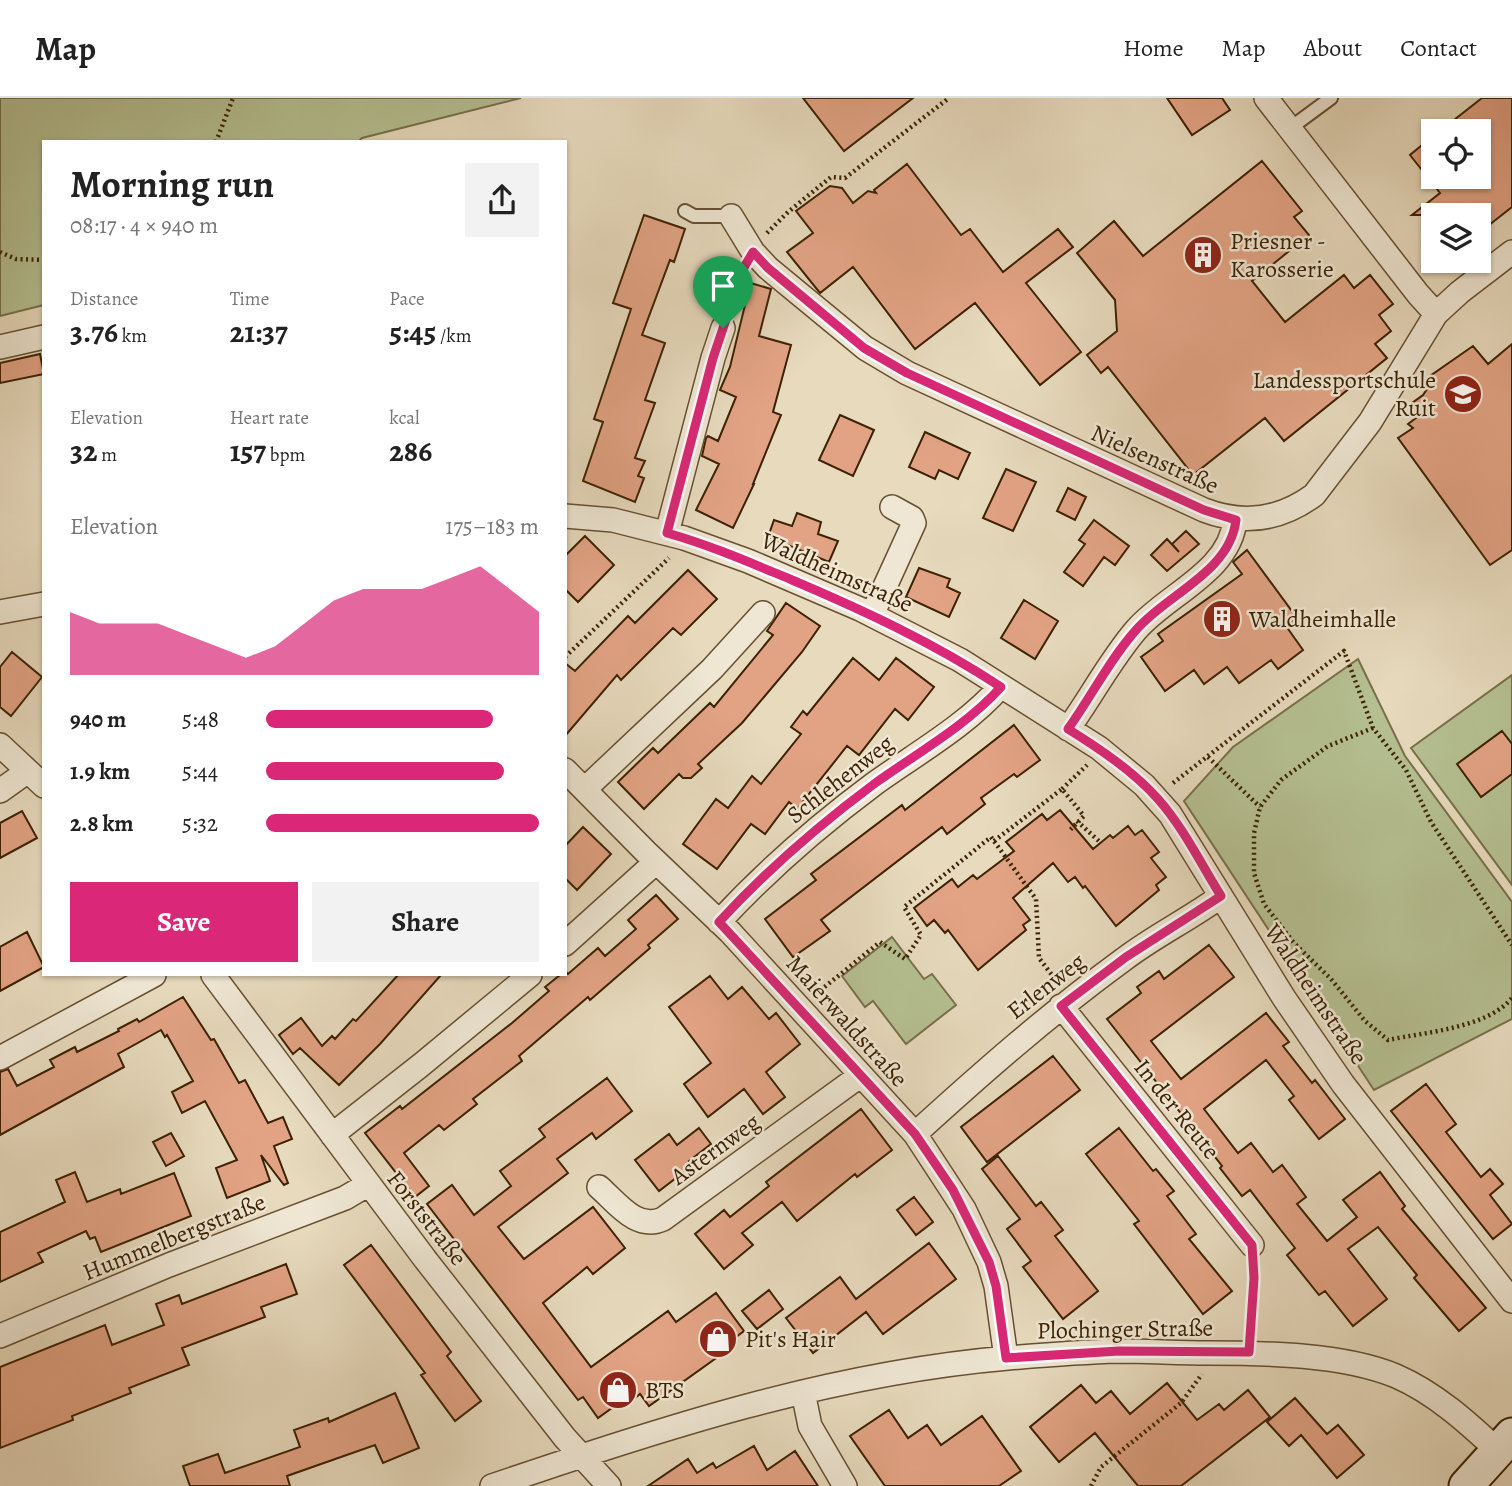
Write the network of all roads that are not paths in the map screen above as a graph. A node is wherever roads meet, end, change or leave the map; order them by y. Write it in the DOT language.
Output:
graph roads {
  1 [pos="1266,98"];
  2 [pos="1331,98"];
  3 [pos="1289,129"];
  4 [pos="685,211"];
  5 [pos="732,216"];
  6 [pos="1512,252"];
  7 [pos="1436,314"];
  8 [pos="723,328"];
  9 [pos="42,337"];
  10 [pos="0,347"];
  11 [pos="892,507"];
  12 [pos="567,516"];
  13 [pos="1236,520"];
  14 [pos="676,535"];
  15 [pos="42,604"];
  16 [pos="0,612"];
  17 [pos="763,613"];
  18 [pos="872,615"];
  19 [pos="1001,687"];
  20 [pos="1068,729"];
  21 [pos="0,745"];
  22 [pos="567,772"];
  23 [pos="36,778"];
  24 [pos="585,789"];
  25 [pos="0,791"];
  26 [pos="656,862"];
  27 [pos="1221,896"];
  28 [pos="719,922"];
  29 [pos="567,942"];
  30 [pos="152,976"];
  31 [pos="214,976"];
  32 [pos="529,976"];
  33 [pos="1065,1003"];
  34 [pos="0,1058"];
  35 [pos="861,1074"];
  36 [pos="915,1134"];
  37 [pos="332,1135"];
  38 [pos="367,1185"];
  39 [pos="598,1187"];
  40 [pos="1252,1245"];
  41 [pos="1512,1301"];
  42 [pos="0,1336"];
  43 [pos="1006,1358"];
  44 [pos="803,1392"];
  45 [pos="1505,1442"];
  46 [pos="582,1455"];
  47 [pos="492,1486"];
  48 [pos="609,1486"];
  49 [pos="845,1486"];
  50 [pos="1466,1486"];
  1 -- 3 [label="street"];
  2 -- 3 [label="lane"];
  3 -- 7 [label="street"];
  4 -- 5 [label="lane"];
  5 -- 13 [label="street, Nielsenstraße"];
  6 -- 7 [label="street, Nielsenstraße"];
  7 -- 13 [label="street, Nielsenstraße"];
  8 -- 14 [label="street"];
  9 -- 10 [label="street"];
  11 -- 18 [label="street"];
  12 -- 14 [label="street, Waldheimstraße"];
  13 -- 20 [label="street"];
  14 -- 18 [label="street, Waldheimstraße"];
  15 -- 16 [label="street"];
  17 -- 24 [label="street"];
  18 -- 19 [label="street, Waldheimstraße"];
  19 -- 20 [label="street, Waldheimstraße"];
  19 -- 28 [label="street, Schlehenweg"];
  20 -- 27 [label="street, Waldheimstraße"];
  21 -- 23 [label="street"];
  22 -- 24 [label="street, Maierwaldstraße"];
  23 -- 25 [label="street"];
  24 -- 26 [label="street, Maierwaldstraße"];
  26 -- 28 [label="street, Maierwaldstraße"];
  26 -- 29 [label="street"];
  27 -- 33 [label="street, Erlenweg"];
  27 -- 41 [label="street, Waldheimstraße"];
  28 -- 35 [label="street, Maierwaldstraße"];
  30 -- 34 [label="street"];
  31 -- 37 [label="street, Forststraße"];
  32 -- 37 [label="street"];
  33 -- 36 [label="street, Erlenweg"];
  33 -- 40 [label="street, In der Reute"];
  35 -- 36 [label="street, Maierwaldstraße"];
  35 -- 39 [label="street, Asternweg"];
  36 -- 43 [label="street, Maierwaldstraße"];
  37 -- 38 [label="street, Forststraße"];
  38 -- 42 [label="street, Hummelbergstraße"];
  38 -- 46 [label="street, Forststraße"];
  43 -- 44 [label="street, Plochinger Straße"];
  43 -- 45 [label="street, Plochinger Straße"];
  44 -- 46 [label="street, Plochinger Straße"];
  44 -- 49 [label="street"];
  45 -- 50 [label="main road"];
  46 -- 47 [label="street, Plochinger Straße"];
  46 -- 48 [label="street, Forststraße"];
}
